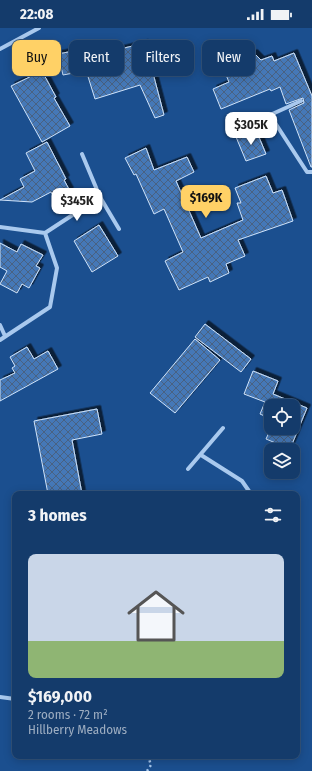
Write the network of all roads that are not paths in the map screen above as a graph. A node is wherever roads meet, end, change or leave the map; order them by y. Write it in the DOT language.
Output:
graph roads {
  1 [pos="39,28"];
  2 [pos="0,49"];
  3 [pos="301,101"];
  4 [pos="270,115"];
  5 [pos="238,127"];
  6 [pos="82,154"];
  7 [pos="312,172"];
  8 [pos="100,197"];
  9 [pos="0,226"];
  10 [pos="120,229"];
  11 [pos="45,233"];
  12 [pos="0,325"];
  13 [pos="5,336"];
  14 [pos="0,340"];
  15 [pos="223,428"];
  16 [pos="201,455"];
  17 [pos="188,469"];
  18 [pos="249,491"];
  19 [pos="0,697"];
  20 [pos="12,699"];
  1 -- 2 [label="street"];
  3 -- 4 [label="street"];
  4 -- 5 [label="street"];
  4 -- 7 [label="street"];
  6 -- 8 [label="street"];
  8 -- 10 [label="street"];
  8 -- 11 [label="street"];
  9 -- 11 [label="street"];
  11 -- 13 [label="street"];
  12 -- 13 [label="street"];
  13 -- 14 [label="street"];
  15 -- 16 [label="street"];
  16 -- 17 [label="street"];
  16 -- 18 [label="street"];
  19 -- 20 [label="street"];
}
